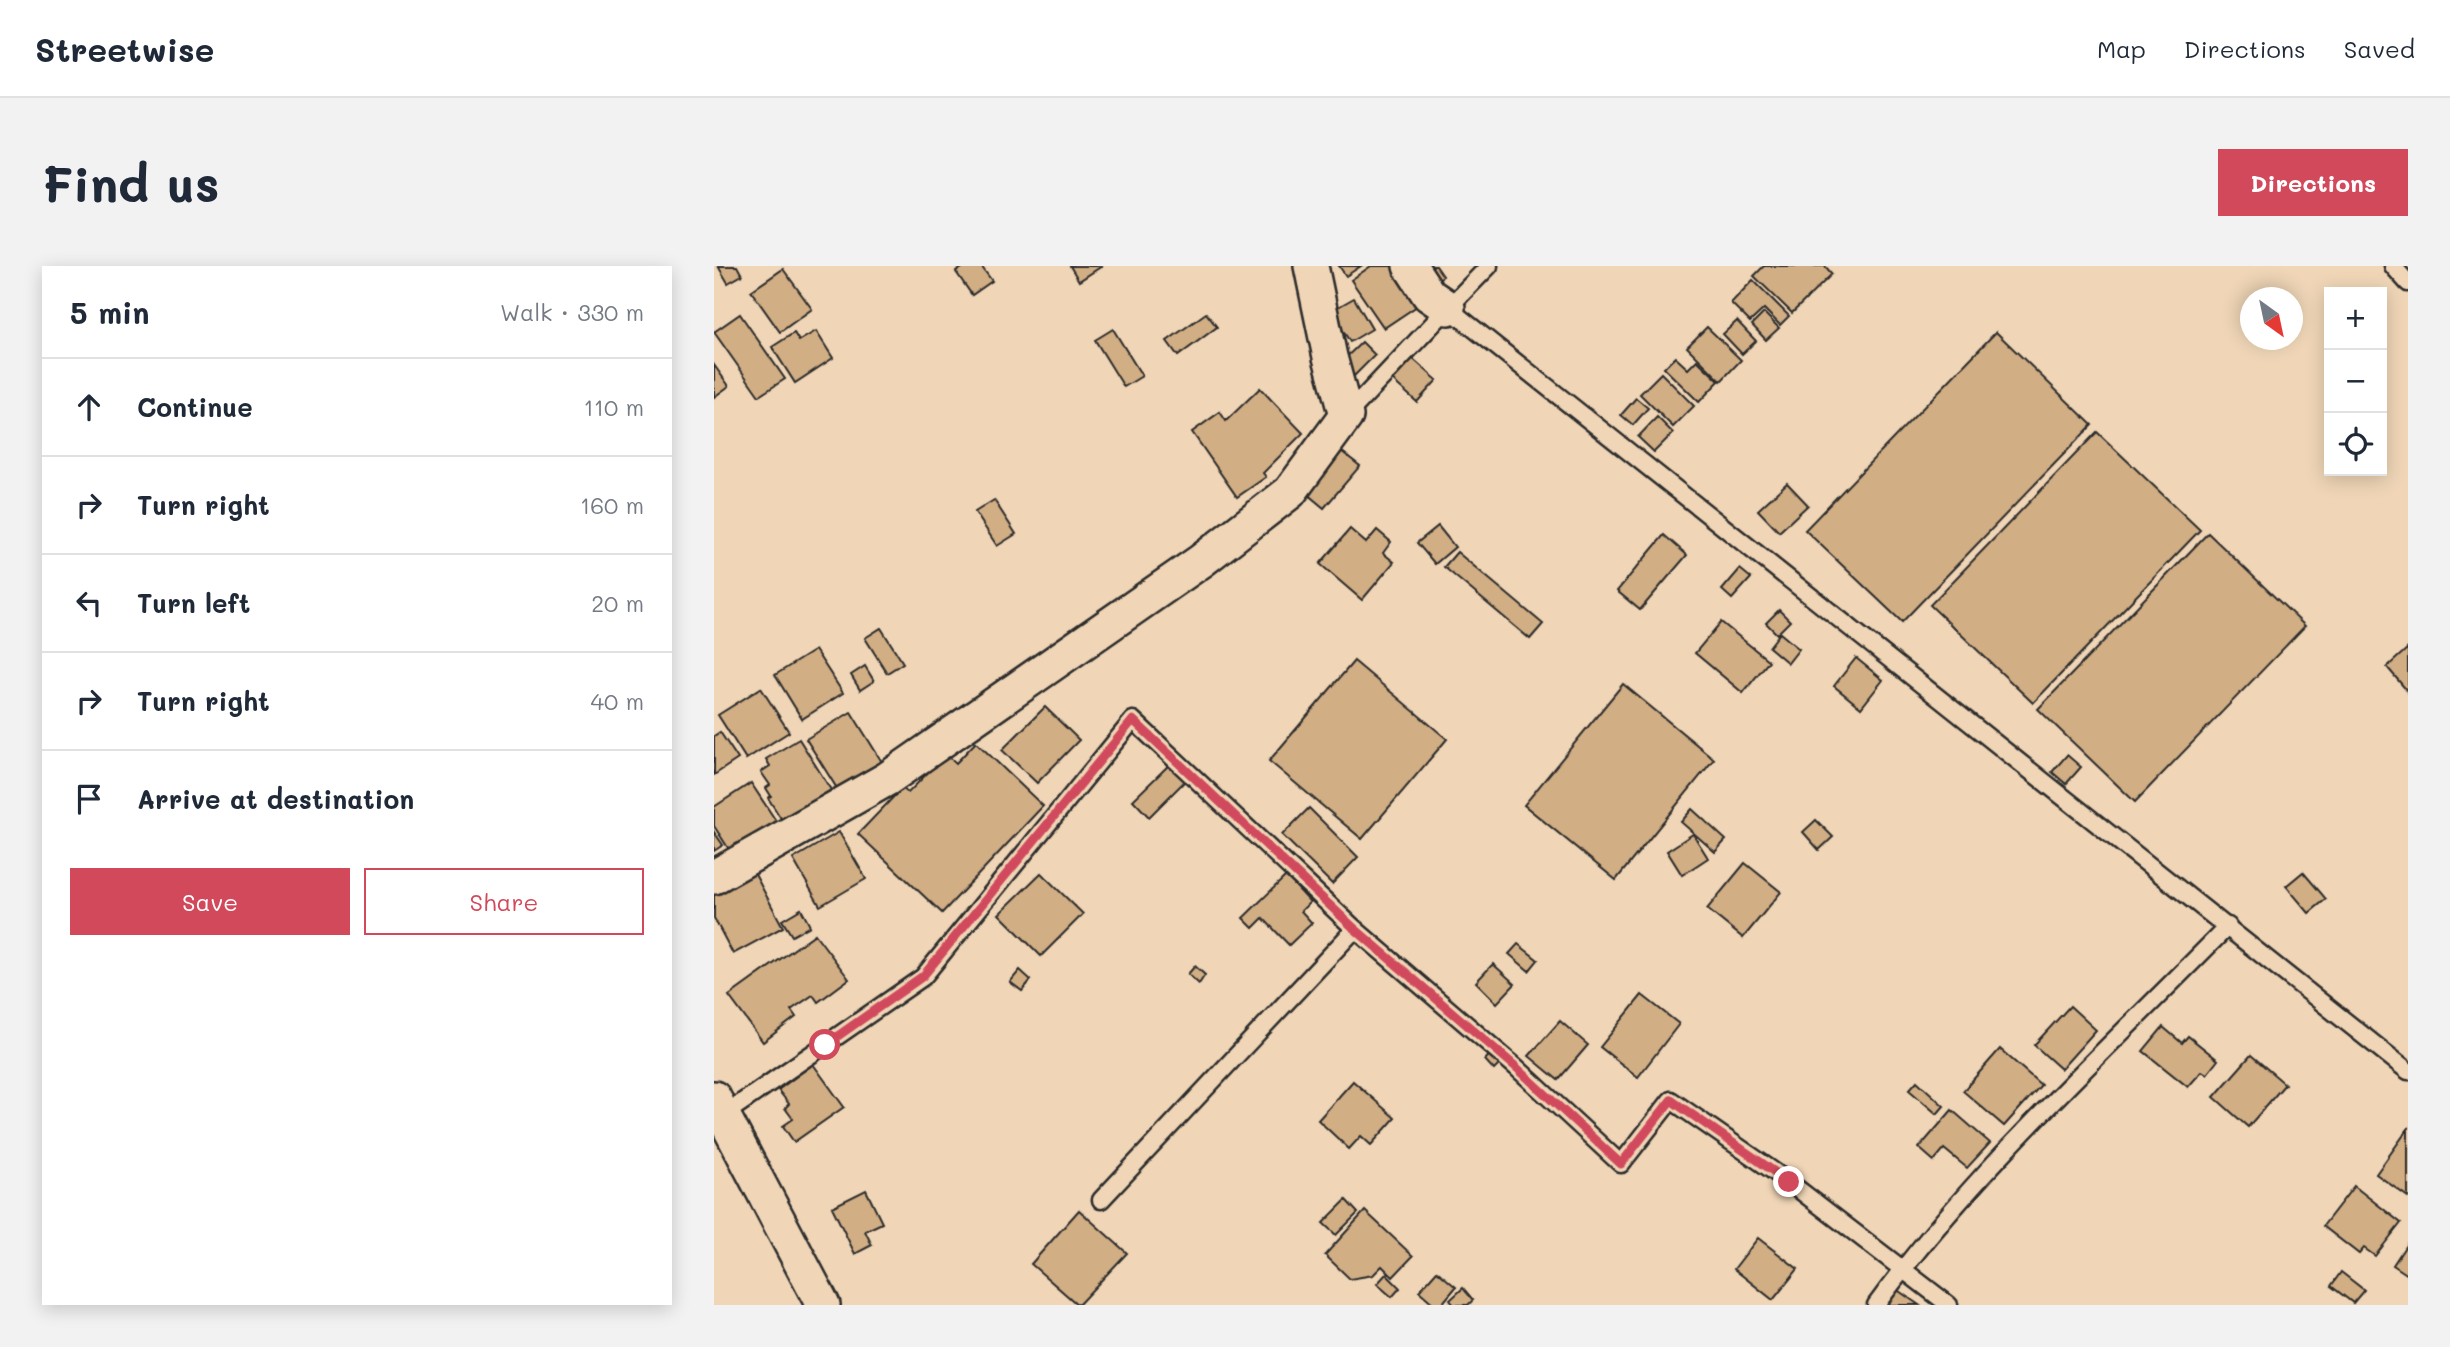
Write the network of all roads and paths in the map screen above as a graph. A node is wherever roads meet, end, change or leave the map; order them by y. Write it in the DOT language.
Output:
graph roads {
  1 [pos="1311,266"];
  2 [pos="1410,266"];
  3 [pos="1489,266"];
  4 [pos="2393,266"];
  5 [pos="2408,283"];
  6 [pos="1448,308"];
  7 [pos="1346,416"];
  8 [pos="714,877"];
  9 [pos="2228,926"];
  10 [pos="1355,929"];
  11 [pos="2408,1071"];
  12 [pos="718,1107"];
  13 [pos="1101,1200"];
  14 [pos="1901,1270"];
  15 [pos="823,1305"];
  16 [pos="1876,1305"];
  17 [pos="1949,1305"];
  1 -- 7 [label="street"];
  2 -- 6 [label="street"];
  3 -- 6 [label="lane"];
  4 -- 5 [label="lane"];
  6 -- 7 [label="lane"];
  6 -- 9 [label="lane"];
  7 -- 8 [label="street"];
  9 -- 11 [label="lane"];
  9 -- 14 [label="lane"];
  10 -- 12 [label="lane"];
  10 -- 13 [label="lane"];
  10 -- 14 [label="lane"];
  12 -- 15 [label="street"];
  14 -- 16 [label="lane"];
  14 -- 17 [label="lane"];
}
